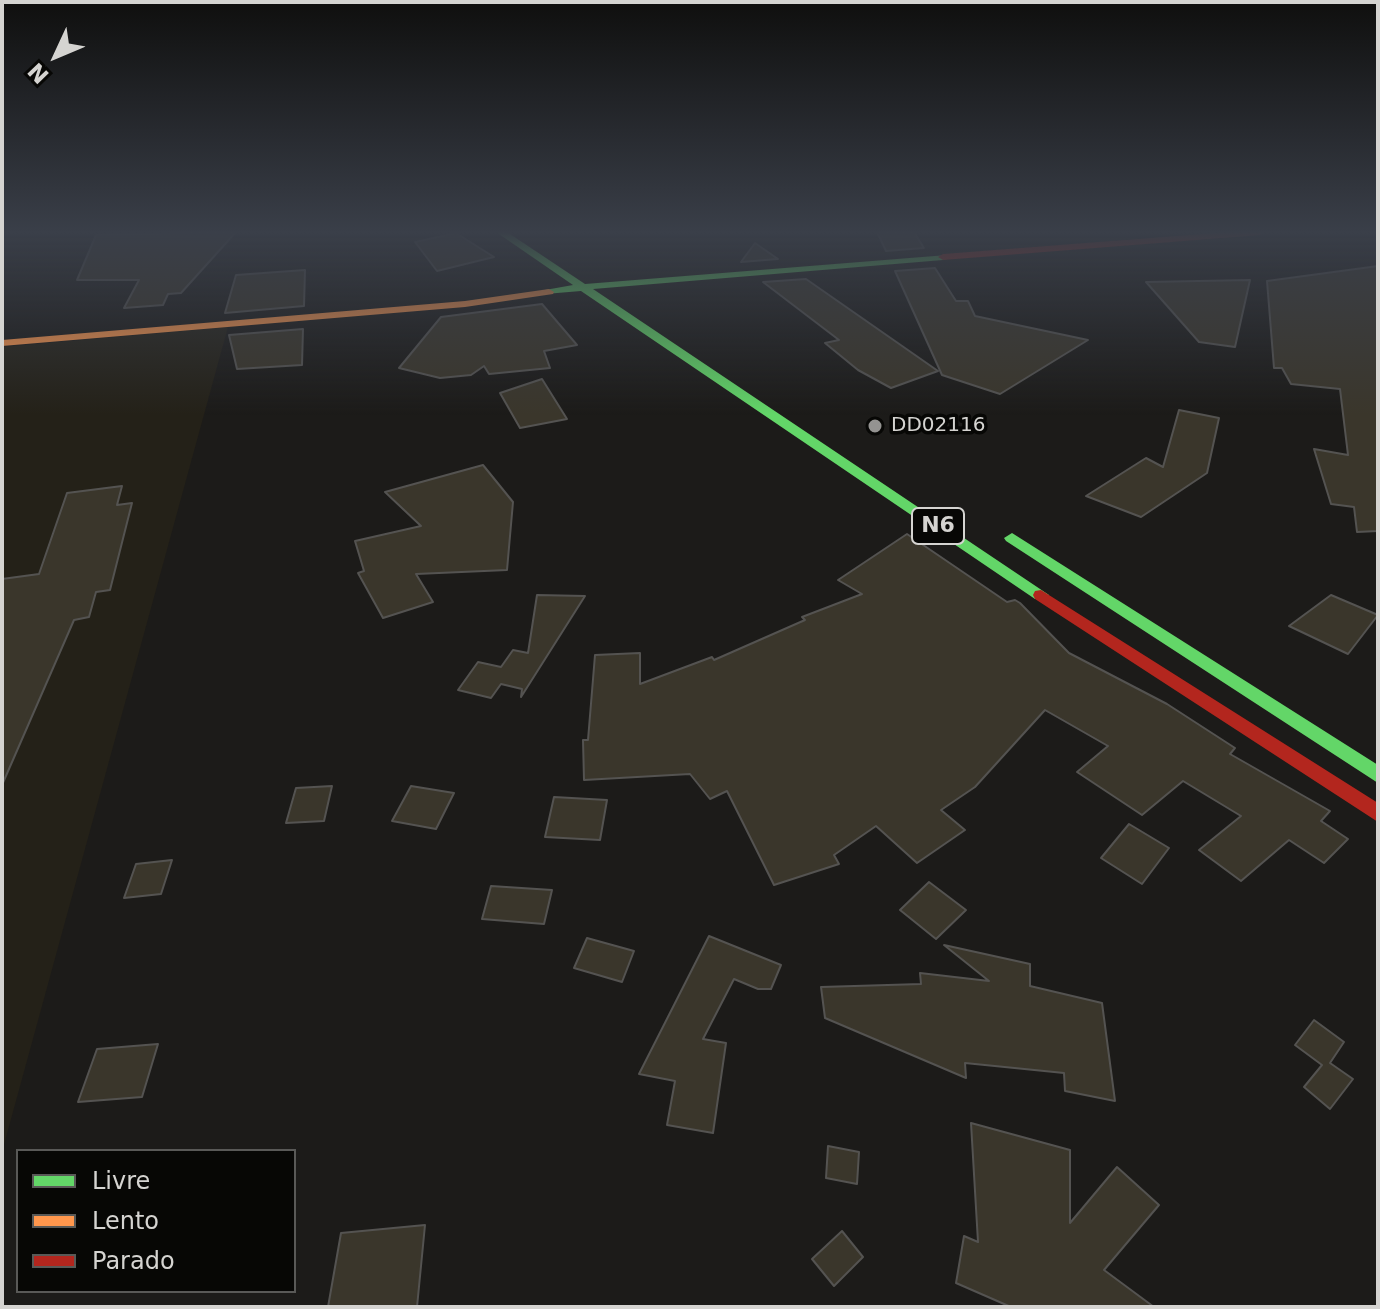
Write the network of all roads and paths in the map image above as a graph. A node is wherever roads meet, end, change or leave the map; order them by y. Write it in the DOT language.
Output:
graph roads {
  1 [pos="534,293"];
  2 [pos="590,293"];
  3 [pos="629,293"];
  4 [pos="640,300"];
  5 [pos="2,343"];
  6 [pos="993,526"];
  7 [pos="1378,775"];
  8 [pos="1378,814"];
  1 -- 5 [label="main road"];
  2 -- 8 [label="main road, N6"];
  3 -- 4 [label="main road"];
  6 -- 7 [label="main road, N6"];
}
